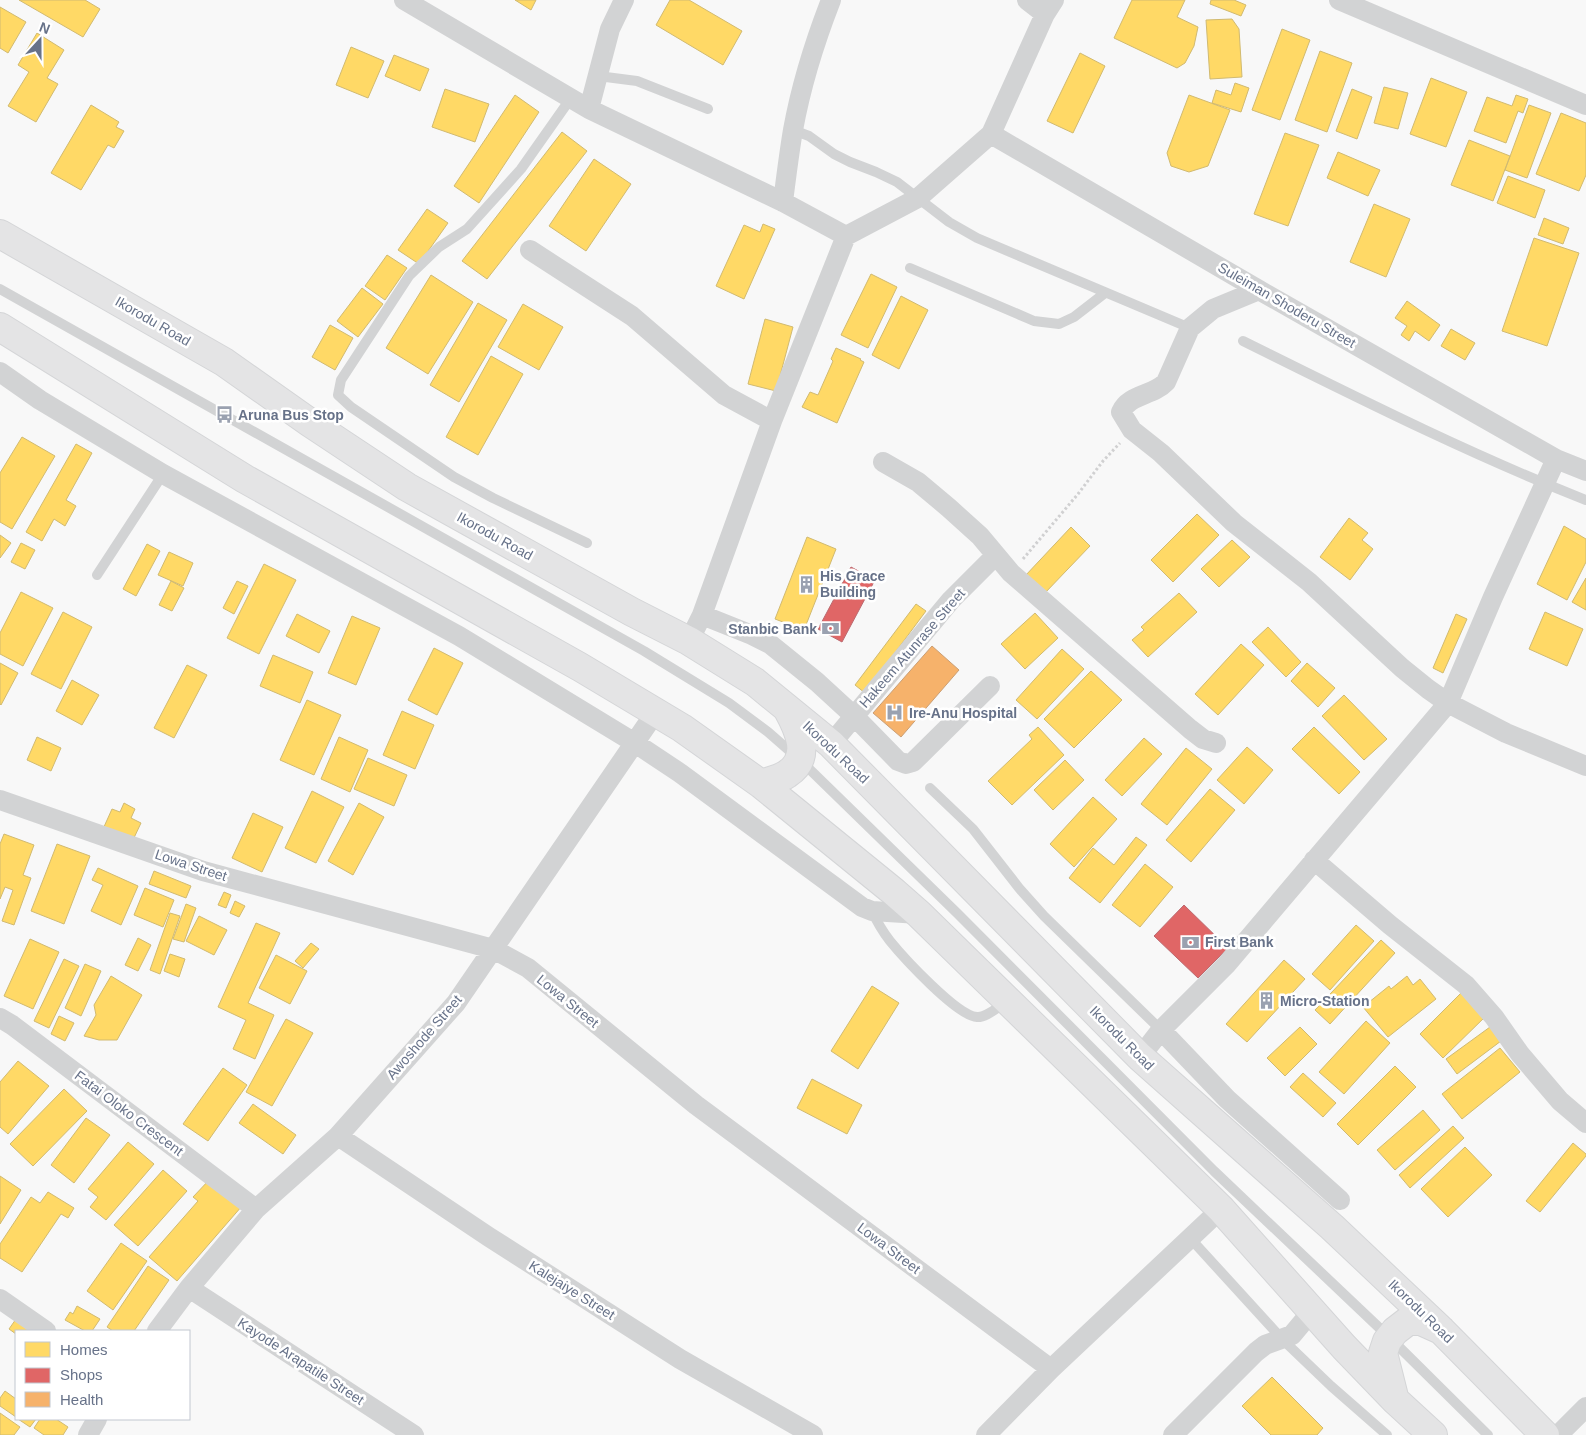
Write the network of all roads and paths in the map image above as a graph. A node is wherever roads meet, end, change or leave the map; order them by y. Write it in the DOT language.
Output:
graph roads {
  1 [pos="404,0"];
  2 [pos="624,0"];
  3 [pos="831,0"];
  4 [pos="1027,0"];
  5 [pos="1339,0"];
  6 [pos="1049,7"];
  7 [pos="1382,8"];
  8 [pos="598,76"];
  9 [pos="571,98"];
  10 [pos="1586,105"];
  11 [pos="589,109"];
  12 [pos="708,109"];
  13 [pos="793,130"];
  14 [pos="991,134"];
  15 [pos="918,198"];
  16 [pos="783,202"];
  17 [pos="0,234"];
  18 [pos="846,236"];
  19 [pos="530,250"];
  20 [pos="910,268"];
  21 [pos="0,289"];
  22 [pos="1259,290"];
  23 [pos="1105,293"];
  24 [pos="0,327"];
  25 [pos="1190,328"];
  26 [pos="1243,341"];
  27 [pos="0,372"];
  28 [pos="772,421"];
  29 [pos="1132,430"];
  30 [pos="1556,459"];
  31 [pos="883,462"];
  32 [pos="1586,471"];
  33 [pos="163,474"];
  34 [pos="1545,484"];
  35 [pos="1586,500"];
  36 [pos="586,543"];
  37 [pos="996,555"];
  38 [pos="1011,573"];
  39 [pos="97,575"];
  40 [pos="702,614"];
  41 [pos="689,641"];
  42 [pos="990,686"];
  43 [pos="1448,703"];
  44 [pos="787,708"];
  45 [pos="655,712"];
  46 [pos="854,716"];
  47 [pos="635,743"];
  48 [pos="1216,743"];
  49 [pos="831,744"];
  50 [pos="800,760"];
  51 [pos="1586,766"];
  52 [pos="761,784"];
  53 [pos="930,788"];
  54 [pos="0,800"];
  55 [pos="1314,860"];
  56 [pos="872,912"];
  57 [pos="919,914"];
  58 [pos="493,949"];
  59 [pos="1008,1001"];
  60 [pos="0,1018"];
  61 [pos="1162,1030"];
  62 [pos="1140,1057"];
  63 [pos="1586,1123"];
  64 [pos="338,1136"];
  65 [pos="1340,1200"];
  66 [pos="256,1209"];
  67 [pos="1221,1209"];
  68 [pos="1190,1238"];
  69 [pos="189,1288"];
  70 [pos="0,1299"];
  71 [pos="1312,1311"];
  72 [pos="45,1330"];
  73 [pos="158,1330"];
  74 [pos="1442,1331"];
  75 [pos="1390,1338"];
  76 [pos="1282,1340"];
  77 [pos="1051,1369"];
  78 [pos="1396,1401"];
  79 [pos="1586,1406"];
  80 [pos="96,1420"];
  81 [pos="88,1435"];
  82 [pos="414,1435"];
  83 [pos="813,1435"];
  84 [pos="986,1435"];
  85 [pos="1173,1435"];
  86 [pos="1387,1435"];
  87 [pos="1433,1435"];
  88 [pos="1488,1435"];
  89 [pos="1546,1435"];
  90 [pos="1558,1435"];
  1 -- 9 [label="street"];
  2 -- 8 [label="street"];
  3 -- 13 [label="street"];
  4 -- 6 [label="street"];
  5 -- 7 [label="street"];
  6 -- 14 [label="street"];
  7 -- 10 [label="street"];
  8 -- 11 [label="street"];
  8 -- 12 [label="lane"];
  9 -- 11 [label="street"];
  9 -- 36 [label="lane"];
  11 -- 16 [label="street"];
  13 -- 15 [label="lane"];
  13 -- 16 [label="street"];
  14 -- 15 [label="street"];
  14 -- 22 [label="street, Suleiman Shoderu Street"];
  15 -- 18 [label="street"];
  15 -- 23 [label="lane"];
  16 -- 18 [label="street"];
  17 -- 41 [label="highway, Ikorodu Road"];
  18 -- 28 [label="street"];
  19 -- 28 [label="street"];
  20 -- 23 [label="lane"];
  21 -- 50 [label="lane"];
  22 -- 25 [label="street"];
  22 -- 30 [label="street, Suleiman Shoderu Street"];
  23 -- 25 [label="lane"];
  24 -- 45 [label="highway"];
  25 -- 29 [label="street"];
  26 -- 34 [label="lane"];
  27 -- 33 [label="street"];
  28 -- 40 [label="street"];
  29 -- 38 [label="path"];
  29 -- 43 [label="street"];
  30 -- 32 [label="street, Suleiman Shoderu Street"];
  30 -- 34 [label="street"];
  31 -- 37 [label="street"];
  33 -- 39 [label="lane"];
  33 -- 47 [label="street"];
  34 -- 35 [label="lane"];
  34 -- 43 [label="street"];
  37 -- 38 [label="street"];
  37 -- 46 [label="street, Hakeem Atunrase Street"];
  38 -- 48 [label="street"];
  40 -- 41 [label="street"];
  40 -- 46 [label="street"];
  41 -- 44 [label="highway, Ikorodu Road"];
  42 -- 46 [label="street"];
  43 -- 51 [label="street"];
  43 -- 55 [label="street"];
  44 -- 49 [label="highway, Ikorodu Road"];
  44 -- 50 [label="highway"];
  45 -- 47 [label="street, Awoshode Street"];
  45 -- 52 [label="highway"];
  46 -- 49 [label="street, Hakeem Atunrase Street"];
  47 -- 56 [label="street"];
  47 -- 58 [label="street, Awoshode Street"];
  49 -- 62 [label="highway, Ikorodu Road"];
  50 -- 52 [label="highway"];
  50 -- 75 [label="lane"];
  52 -- 57 [label="highway"];
  53 -- 61 [label="lane"];
  54 -- 58 [label="street, Lowa Street"];
  55 -- 61 [label="street"];
  55 -- 63 [label="street"];
  56 -- 57 [label="street"];
  56 -- 59 [label="lane"];
  57 -- 59 [label="highway"];
  58 -- 64 [label="street, Awoshode Street"];
  58 -- 77 [label="street, Lowa Street"];
  59 -- 67 [label="highway"];
  60 -- 66 [label="street, Fatai Oloko Crescent"];
  61 -- 62 [label="street"];
  61 -- 65 [label="street"];
  62 -- 74 [label="highway, Ikorodu Road"];
  64 -- 66 [label="street, Awoshode Street"];
  64 -- 83 [label="street, Kalejaiye Street"];
  66 -- 69 [label="street, Awoshode Street"];
  67 -- 68 [label="street"];
  67 -- 71 [label="highway"];
  68 -- 76 [label="lane"];
  68 -- 77 [label="street"];
  69 -- 73 [label="street, Awoshode Street"];
  69 -- 82 [label="street, Kayode Arapatile Street"];
  70 -- 72 [label="street"];
  71 -- 76 [label="street"];
  71 -- 78 [label="highway"];
  74 -- 75 [label="highway"];
  74 -- 89 [label="highway, Ikorodu Road"];
  75 -- 78 [label="highway"];
  75 -- 88 [label="lane"];
  76 -- 85 [label="street"];
  76 -- 86 [label="lane"];
  77 -- 84 [label="street"];
  78 -- 87 [label="highway"];
  79 -- 90 [label="street"];
  80 -- 81 [label="street"];
}
